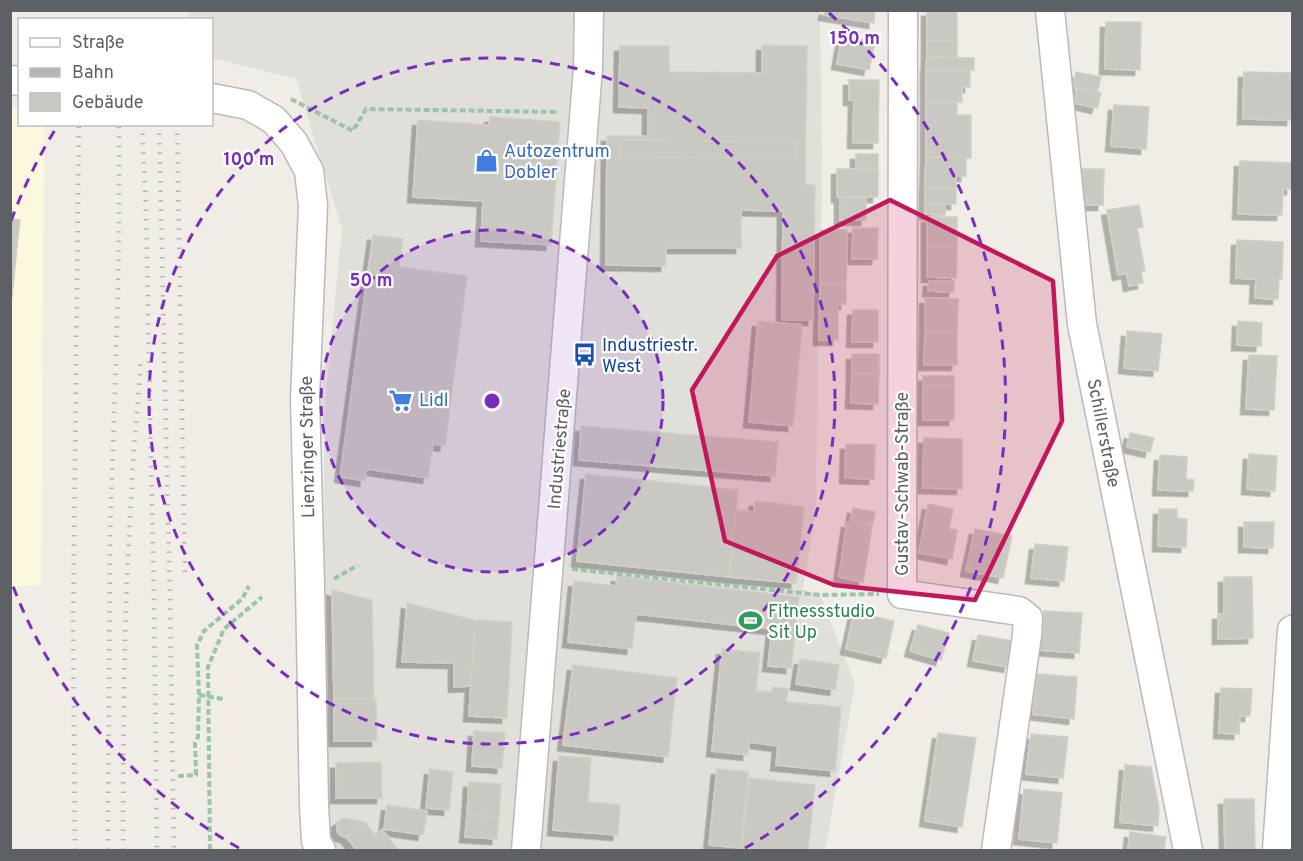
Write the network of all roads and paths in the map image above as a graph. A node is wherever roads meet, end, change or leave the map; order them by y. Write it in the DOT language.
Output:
graph roads {
  1 [pos="589,10"];
  2 [pos="903,10"];
  3 [pos="1050,10"];
  4 [pos="213,98"];
  5 [pos="566,112"];
  6 [pos="353,131"];
  7 [pos="358,565"];
  8 [pos="566,568"];
  9 [pos="326,584"];
  10 [pos="249,586"];
  11 [pos="902,594"];
  12 [pos="262,597"];
  13 [pos="1293,630"];
  14 [pos="199,695"];
  15 [pos="209,697"];
  16 [pos="223,699"];
  17 [pos="178,776"];
  18 [pos="210,850"];
  19 [pos="321,850"];
  20 [pos="526,850"];
  21 [pos="996,850"];
  22 [pos="1188,850"];
  23 [pos="1277,850"];
  1 -- 20 [label="street, Industriestraße"];
  2 -- 11 [label="street, Gustav-Schwab-Straße"];
  3 -- 22 [label="street, Schillerstraße"];
  4 -- 19 [label="street, Lienzinger Straße"];
  5 -- 6 [label="path"];
  7 -- 9 [label="path"];
  8 -- 11 [label="path"];
  10 -- 14 [label="path"];
  11 -- 21 [label="street, Gustav-Schwab-Straße"];
  12 -- 15 [label="path"];
  13 -- 23 [label="street"];
  14 -- 15 [label="path"];
  14 -- 17 [label="path"];
  15 -- 16 [label="path"];
  15 -- 18 [label="path"];
}
